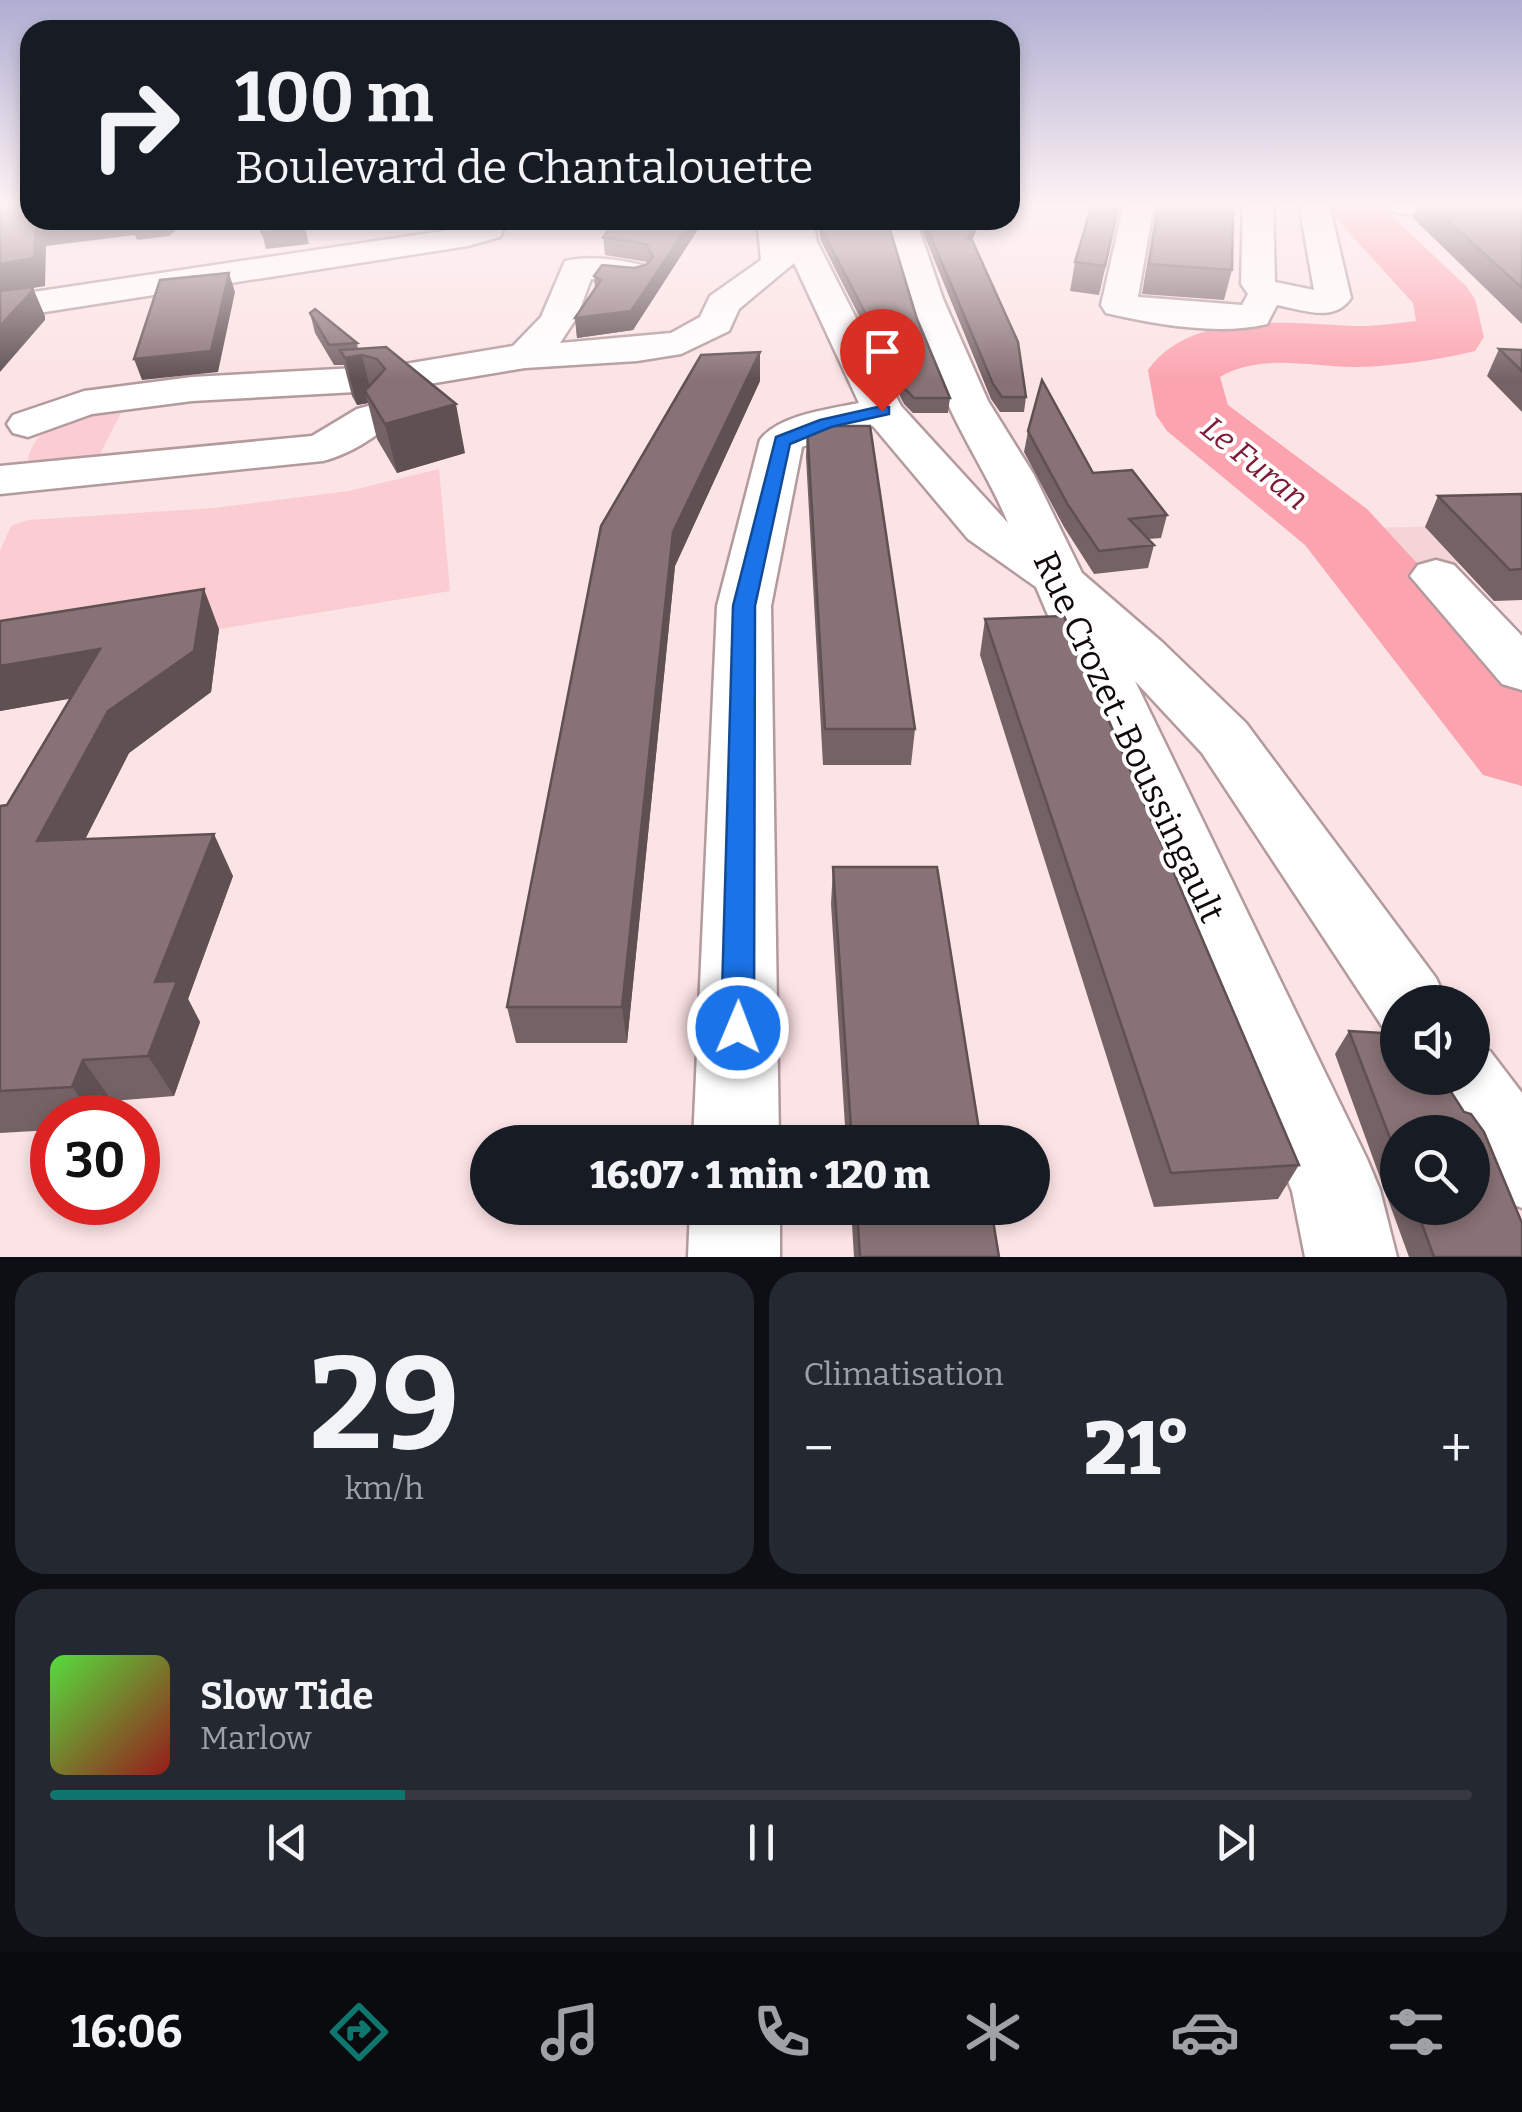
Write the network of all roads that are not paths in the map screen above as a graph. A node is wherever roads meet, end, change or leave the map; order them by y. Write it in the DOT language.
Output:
graph roads {
  1 [pos="299,263"];
  2 [pos="778,263"];
  3 [pos="812,263"];
  4 [pos="915,263"];
  5 [pos="1127,263"];
  6 [pos="1258,263"];
  7 [pos="1326,263"];
  8 [pos="634,273"];
  9 [pos="1266,293"];
  10 [pos="0,308"];
  11 [pos="525,356"];
  12 [pos="882,411"];
  13 [pos="372,418"];
  14 [pos="28,424"];
  15 [pos="0,480"];
  16 [pos="1054,576"];
  17 [pos="1436,576"];
  18 [pos="1522,671"];
  19 [pos="1397,985"];
  20 [pos="1473,1095"];
  21 [pos="736,1125"];
  22 [pos="1522,1164"];
  23 [pos="735,1225"];
  24 [pos="734,1257"];
  25 [pos="1351,1257"];
  1 -- 10 [label="street"];
  2 -- 11 [label="street"];
  3 -- 12 [label="street"];
  4 -- 16 [label="street, Rue Crozet-Boussingault"];
  5 -- 9 [label="street"];
  6 -- 9 [label="street"];
  7 -- 9 [label="street"];
  8 -- 11 [label="street"];
  11 -- 14 [label="street"];
  12 -- 16 [label="street"];
  12 -- 21 [label="street"];
  13 -- 15 [label="street"];
  16 -- 19 [label="street"];
  16 -- 25 [label="street, Rue Crozet-Boussingault"];
  17 -- 18 [label="street"];
  20 -- 22 [label="street"];
  23 -- 24 [label="street"];
}
